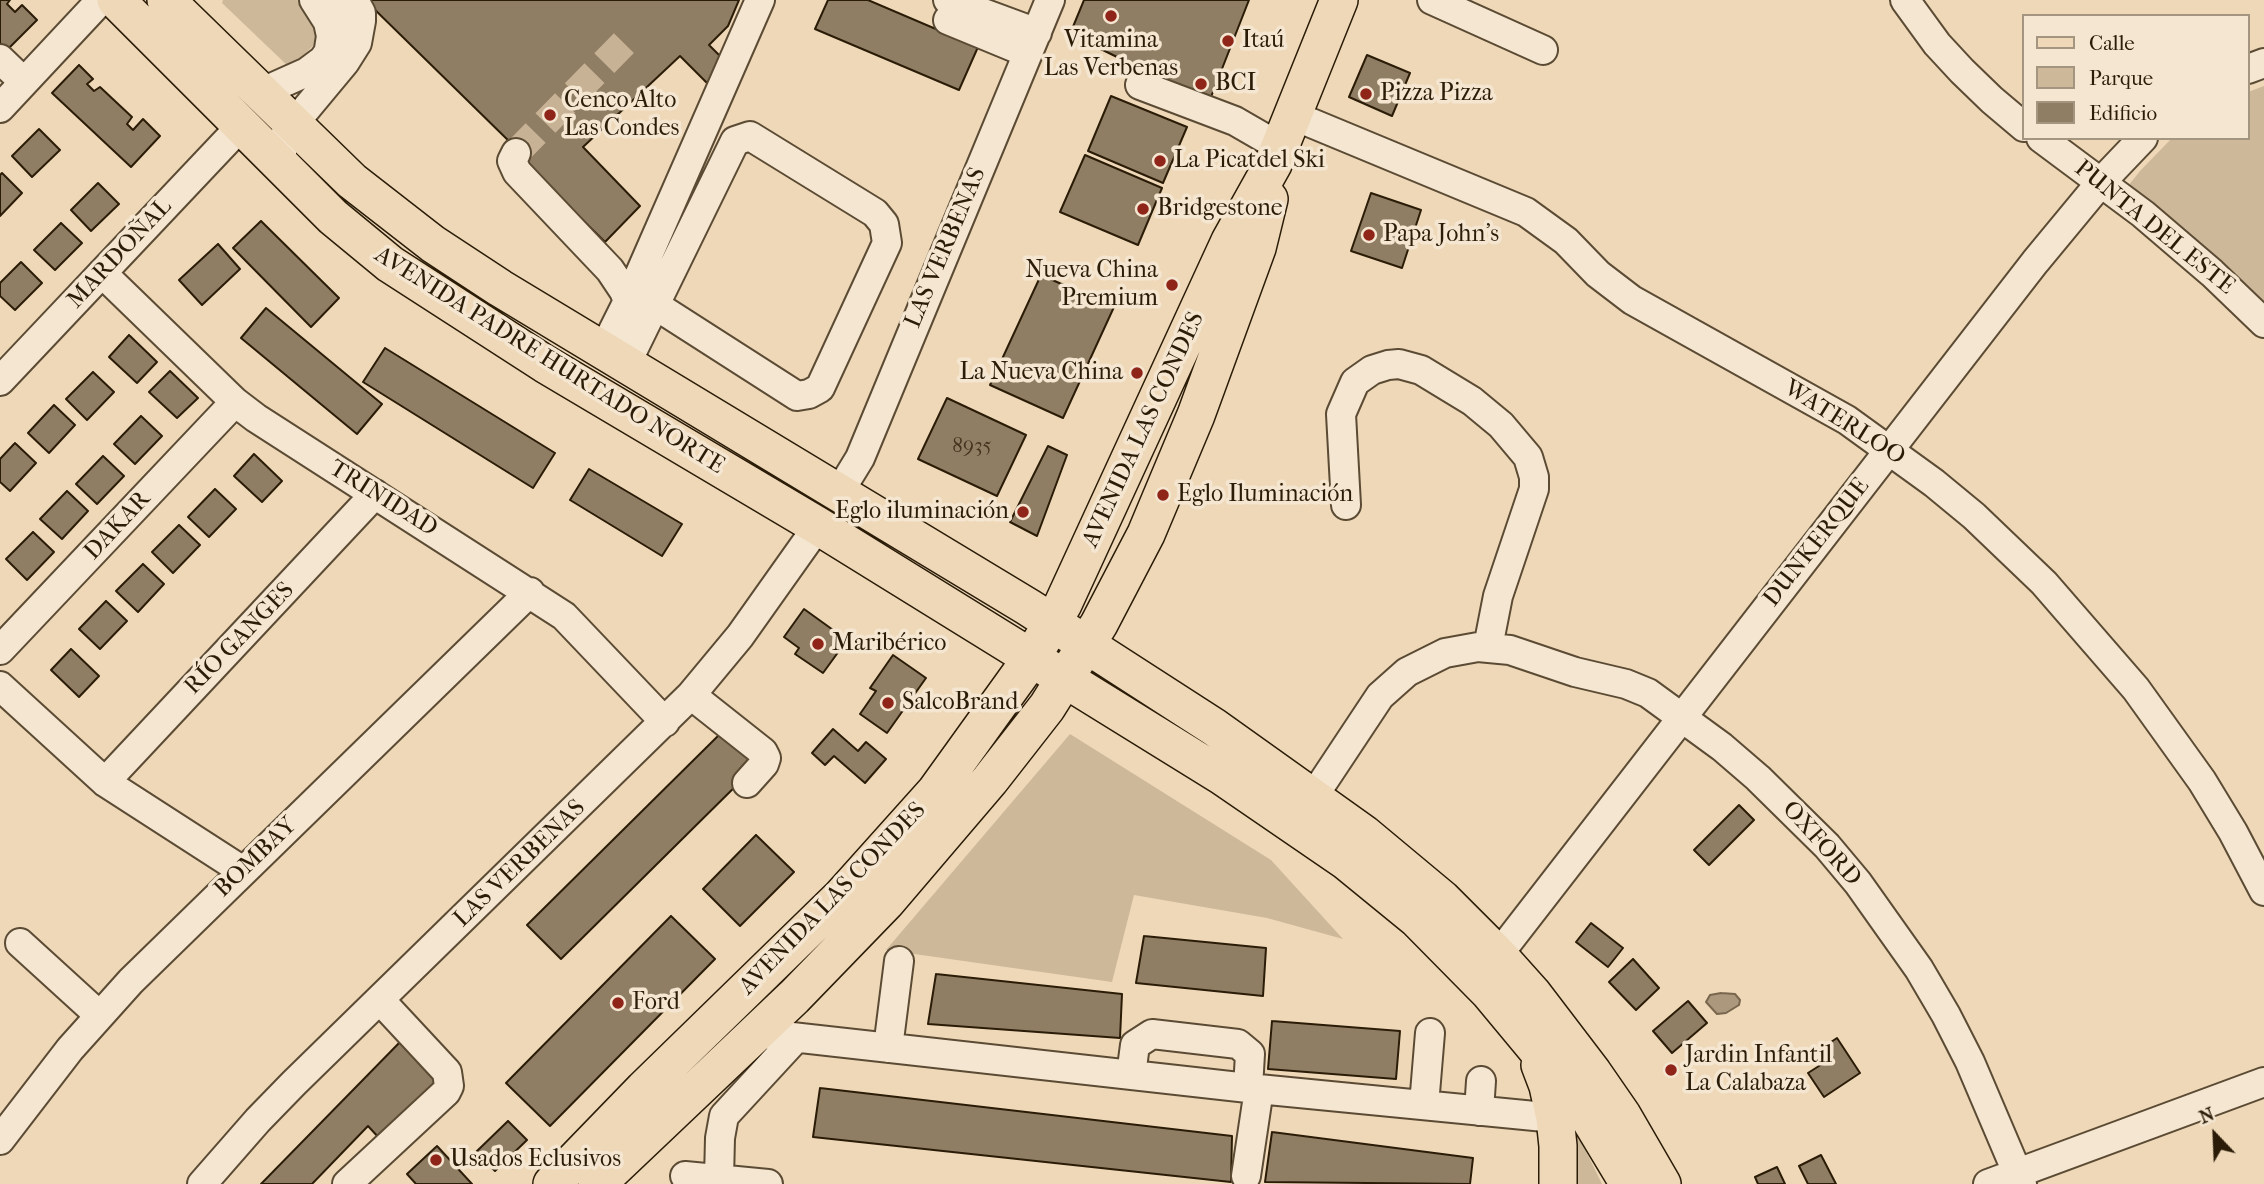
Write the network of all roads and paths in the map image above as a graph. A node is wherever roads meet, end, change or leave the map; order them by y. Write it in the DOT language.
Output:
graph roads {
  1 [pos="101,0"];
  2 [pos="116,0"];
  3 [pos="166,0"];
  4 [pos="314,0"];
  5 [pos="340,0"];
  6 [pos="354,0"];
  7 [pos="760,0"];
  8 [pos="1050,0"];
  9 [pos="1339,0"];
  10 [pos="1432,0"];
  11 [pos="1905,0"];
  12 [pos="947,9"];
  13 [pos="1032,43"];
  14 [pos="1543,50"];
  15 [pos="328,54"];
  16 [pos="0,59"];
  17 [pos="24,82"];
  18 [pos="1140,85"];
  19 [pos="260,93"];
  20 [pos="0,108"];
  21 [pos="292,123"];
  22 [pos="2022,125"];
  23 [pos="241,126"];
  24 [pos="2044,140"];
  25 [pos="2141,140"];
  26 [pos="1282,142"];
  27 [pos="516,153"];
  28 [pos="282,166"];
  29 [pos="2102,181"];
  30 [pos="102,273"];
  31 [pos="641,303"];
  32 [pos="2264,323"];
  33 [pos="613,356"];
  34 [pos="545,364"];
  35 [pos="0,381"];
  36 [pos="235,402"];
  37 [pos="1890,449"];
  38 [pos="375,494"];
  39 [pos="838,494"];
  40 [pos="1346,505"];
  41 [pos="818,526"];
  42 [pos="530,592"];
  43 [pos="1053,623"];
  44 [pos="1087,645"];
  45 [pos="1488,648"];
  46 [pos="0,650"];
  47 [pos="1031,659"];
  48 [pos="1064,680"];
  49 [pos="0,686"];
  50 [pos="691,695"];
  51 [pos="1682,717"];
  52 [pos="666,722"];
  53 [pos="105,782"];
  54 [pos="747,783"];
  55 [pos="1313,796"];
  56 [pos="243,871"];
  57 [pos="2264,891"];
  58 [pos="20,943"];
  59 [pos="1498,955"];
  60 [pos="899,961"];
  61 [pos="380,1000"];
  62 [pos="99,1015"];
  63 [pos="756,1033"];
  64 [pos="1430,1033"];
  65 [pos="1525,1036"];
  66 [pos="796,1038"];
  67 [pos="888,1048"];
  68 [pos="1131,1075"];
  69 [pos="1482,1081"];
  70 [pos="2264,1082"];
  71 [pos="1254,1089"];
  72 [pos="1424,1105"];
  73 [pos="1479,1111"];
  74 [pos="1555,1118"];
  75 [pos="5,1124"];
  76 [pos="685,1176"];
  77 [pos="1246,1176"];
  78 [pos="719,1179"];
  79 [pos="2019,1179"];
  80 [pos="202,1184"];
  81 [pos="347,1184"];
  82 [pos="552,1184"];
  83 [pos="597,1184"];
  84 [pos="768,1184"];
  85 [pos="1558,1184"];
  86 [pos="1629,1184"];
  87 [pos="1662,1184"];
  88 [pos="1988,1184"];
  1 -- 17 [label="street"];
  2 -- 23 [label="main road, AVENIDA PADRE HURTADO NORTE"];
  3 -- 19 [label="main road, AVENIDA PADRE HURTADO NORTE"];
  4 -- 15 [label="street"];
  5 -- 15 [label="street"];
  6 -- 21 [label="street"];
  7 -- 31 [label="street"];
  8 -- 13 [label="street, LAS VERBENAS"];
  9 -- 26 [label="main road, AVENIDA LAS CONDES"];
  10 -- 14 [label="street"];
  11 -- 22 [label="street"];
  12 -- 13 [label="street"];
  13 -- 39 [label="street, LAS VERBENAS"];
  15 -- 19 [label="street"];
  16 -- 17 [label="street"];
  17 -- 20 [label="street"];
  18 -- 26 [label="street, WATERLOO"];
  19 -- 21 [label="main road, AVENIDA PADRE HURTADO NORTE"];
  21 -- 28 [label="street"];
  21 -- 33 [label="main road, AVENIDA PADRE HURTADO NORTE"];
  23 -- 28 [label="main road, AVENIDA PADRE HURTADO NORTE"];
  23 -- 30 [label="street, MARDOÑAL"];
  24 -- 29 [label="street, PUNTA DEL ESTE"];
  25 -- 29 [label="street, DUNKERQUE"];
  26 -- 37 [label="street, WATERLOO"];
  26 -- 43 [label="main road, AVENIDA LAS CONDES"];
  26 -- 44 [label="main road, AVENIDA LAS CONDES"];
  27 -- 31 [label="street"];
  28 -- 34 [label="main road, AVENIDA PADRE HURTADO NORTE"];
  29 -- 32 [label="street, PUNTA DEL ESTE"];
  29 -- 37 [label="street, DUNKERQUE"];
  30 -- 35 [label="street, MARDOÑAL"];
  30 -- 36 [label="street, TRINIDAD"];
  31 -- 31 [label="street"];
  31 -- 33 [label="street"];
  33 -- 34 [label="main road"];
  33 -- 39 [label="main road, AVENIDA PADRE HURTADO NORTE"];
  34 -- 41 [label="main road, AVENIDA PADRE HURTADO NORTE"];
  36 -- 38 [label="street, TRINIDAD"];
  36 -- 46 [label="street, DAKAR"];
  37 -- 51 [label="street, DUNKERQUE"];
  37 -- 57 [label="street, WATERLOO"];
  38 -- 42 [label="street, TRINIDAD"];
  38 -- 53 [label="street, RÍO GANGES"];
  39 -- 43 [label="main road, AVENIDA PADRE HURTADO NORTE"];
  40 -- 45 [label="street"];
  41 -- 47 [label="main road, AVENIDA PADRE HURTADO NORTE"];
  41 -- 50 [label="street, LAS VERBENAS"];
  42 -- 52 [label="street, TRINIDAD"];
  42 -- 56 [label="street, BOMBAY"];
  43 -- 44 [label="main road, AVENIDA PADRE HURTADO NORTE"];
  43 -- 47 [label="main road, AVENIDA LAS CONDES"];
  44 -- 48 [label="main road, AVENIDA LAS CONDES"];
  44 -- 55 [label="main road, AVENIDA PADRE HURTADO NORTE"];
  45 -- 51 [label="street, OXFORD"];
  45 -- 55 [label="street, OXFORD"];
  47 -- 48 [label="main road, AVENIDA PADRE HURTADO NORTE"];
  47 -- 82 [label="main road, AVENIDA LAS CONDES"];
  48 -- 63 [label="main road, AVENIDA LAS CONDES"];
  48 -- 65 [label="main road, AVENIDA PADRE HURTADO NORTE"];
  49 -- 53 [label="street"];
  50 -- 52 [label="street, LAS VERBENAS"];
  50 -- 54 [label="street"];
  51 -- 59 [label="street, DUNKERQUE"];
  51 -- 79 [label="street, OXFORD"];
  52 -- 61 [label="street, LAS VERBENAS"];
  53 -- 56 [label="street"];
  55 -- 59 [label="main road, AVENIDA PADRE HURTADO NORTE"];
  56 -- 62 [label="street, BOMBAY"];
  58 -- 62 [label="street"];
  59 -- 87 [label="main road, AVENIDA PADRE HURTADO NORTE"];
  60 -- 67 [label="street"];
  61 -- 80 [label="street, LAS VERBENAS"];
  61 -- 81 [label="street"];
  62 -- 75 [label="street, BOMBAY"];
  63 -- 66 [label="street"];
  63 -- 83 [label="main road, AVENIDA LAS CONDES"];
  64 -- 72 [label="street"];
  65 -- 74 [label="main road"];
  65 -- 86 [label="main road"];
  66 -- 67 [label="street"];
  66 -- 78 [label="street"];
  67 -- 68 [label="street"];
  68 -- 71 [label="street"];
  68 -- 71 [label="street"];
  69 -- 73 [label="street"];
  70 -- 79 [label="street"];
  71 -- 72 [label="street"];
  71 -- 77 [label="street"];
  72 -- 73 [label="street"];
  73 -- 74 [label="street"];
  74 -- 85 [label="main road"];
  76 -- 78 [label="street"];
  78 -- 84 [label="street"];
  79 -- 88 [label="street"];
}
